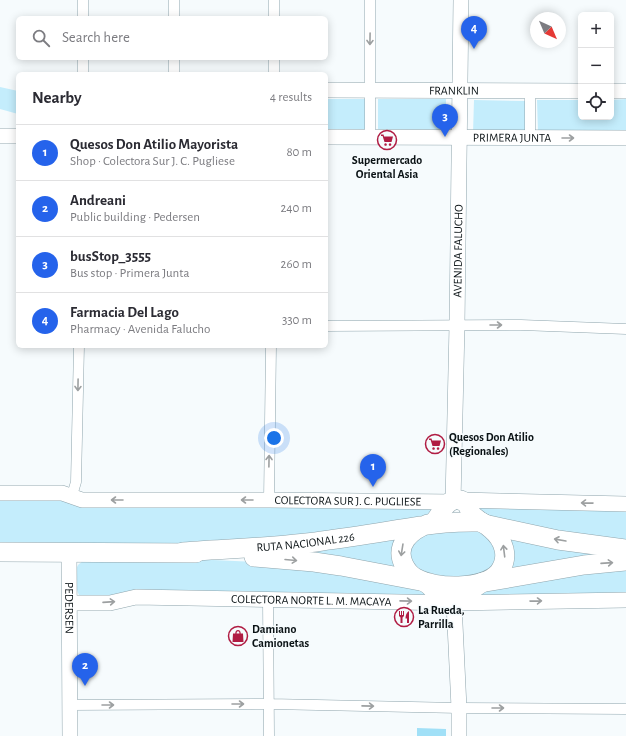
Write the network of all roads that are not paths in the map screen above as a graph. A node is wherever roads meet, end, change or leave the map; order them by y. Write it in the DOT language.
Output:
graph roads {
  1 [pos="83,0"];
  2 [pos="174,0"];
  3 [pos="274,0"];
  4 [pos="370,0"];
  5 [pos="461,0"];
  6 [pos="83,16"];
  7 [pos="174,16"];
  8 [pos="274,16"];
  9 [pos="83,60"];
  10 [pos="174,60"];
  11 [pos="274,60"];
  12 [pos="83,72"];
  13 [pos="174,72"];
  14 [pos="274,72"];
  15 [pos="328,90"];
  16 [pos="370,90"];
  17 [pos="460,91"];
  18 [pos="530,91"];
  19 [pos="578,91"];
  20 [pos="614,91"];
  21 [pos="626,91"];
  22 [pos="0,136"];
  23 [pos="16,136"];
  24 [pos="328,137"];
  25 [pos="459,137"];
  26 [pos="530,137"];
  27 [pos="370,138"];
  28 [pos="626,138"];
  29 [pos="458,325"];
  30 [pos="328,326"];
  31 [pos="626,330"];
  32 [pos="79,348"];
  33 [pos="271,348"];
  34 [pos="0,493"];
  35 [pos="70,495"];
  36 [pos="268,500"];
  37 [pos="454,501"];
  38 [pos="626,504"];
  39 [pos="483,523"];
  40 [pos="430,524"];
  41 [pos="626,549"];
  42 [pos="0,552"];
  43 [pos="69,552"];
  44 [pos="183,552"];
  45 [pos="626,562"];
  46 [pos="422,581"];
  47 [pos="484,582"];
  48 [pos="268,599"];
  49 [pos="626,600"];
  50 [pos="452,602"];
  51 [pos="70,603"];
  52 [pos="70,704"];
  53 [pos="270,704"];
  54 [pos="459,708"];
  55 [pos="626,709"];
  56 [pos="70,736"];
  57 [pos="269,736"];
  58 [pos="458,736"];
  1 -- 6 [label="street"];
  2 -- 7 [label="street"];
  3 -- 8 [label="street"];
  4 -- 16 [label="street, one-way"];
  5 -- 17 [label="main road, AVENIDA FALUCHO"];
  9 -- 12 [label="street"];
  10 -- 13 [label="street"];
  11 -- 14 [label="street"];
  15 -- 16 [label="main road, FRANKLIN"];
  16 -- 17 [label="main road, FRANKLIN"];
  16 -- 27 [label="street"];
  17 -- 18 [label="main road, FRANKLIN"];
  17 -- 25 [label="main road, AVENIDA FALUCHO"];
  18 -- 19 [label="main road, FRANKLIN"];
  18 -- 26 [label="street"];
  20 -- 21 [label="main road"];
  22 -- 23 [label="main road"];
  24 -- 27 [label="main road, PRIMERA JUNTA"];
  25 -- 26 [label="main road, PRIMERA JUNTA"];
  25 -- 27 [label="main road, PRIMERA JUNTA"];
  25 -- 29 [label="main road, AVENIDA FALUCHO"];
  26 -- 28 [label="main road, PRIMERA JUNTA, one-way"];
  29 -- 30 [label="street"];
  29 -- 31 [label="street, one-way"];
  29 -- 37 [label="main road, AVENIDA FALUCHO"];
  32 -- 35 [label="street, one-way"];
  36 -- 33 [label="street, one-way"];
  34 -- 35 [label="main road, COLECTORA SUR J. C. PUGLIESE"];
  36 -- 35 [label="main road, COLECTORA SUR J. C. PUGLIESE, one-way"];
  36 -- 37 [label="main road, COLECTORA SUR J. C. PUGLIESE"];
  38 -- 37 [label="main road, COLECTORA SUR J. C. PUGLIESE, one-way"];
  37 -- 39 [label="highway"];
  37 -- 40 [label="highway"];
  39 -- 40 [label="highway, RUTA NACIONAL 226"];
  41 -- 39 [label="highway, RUTA NACIONAL 226, one-way"];
  47 -- 39 [label="highway, one-way"];
  40 -- 44 [label="highway, RUTA NACIONAL 226"];
  40 -- 46 [label="highway, RUTA NACIONAL 226, one-way"];
  42 -- 43 [label="highway, RUTA NACIONAL 226"];
  43 -- 44 [label="highway, RUTA NACIONAL 226"];
  43 -- 51 [label="main road, PEDERSEN"];
  44 -- 46 [label="highway, RUTA NACIONAL 226, one-way"];
  47 -- 45 [label="highway, RUTA NACIONAL 226, one-way"];
  46 -- 47 [label="highway, RUTA NACIONAL 226"];
  46 -- 50 [label="highway"];
  47 -- 50 [label="highway"];
  48 -- 50 [label="main road, COLECTORA NORTE L. M. MACAYA, one-way"];
  51 -- 48 [label="main road, COLECTORA NORTE L. M. MACAYA, one-way"];
  48 -- 53 [label="street"];
  50 -- 49 [label="main road, COLECTORA NORTE L. M. MACAYA, one-way"];
  50 -- 54 [label="main road"];
  51 -- 52 [label="main road, PEDERSEN"];
  52 -- 53 [label="street, one-way"];
  52 -- 56 [label="main road, PEDERSEN"];
  53 -- 54 [label="street, one-way"];
  53 -- 57 [label="street"];
  54 -- 55 [label="street, one-way"];
  54 -- 58 [label="main road"];
}
